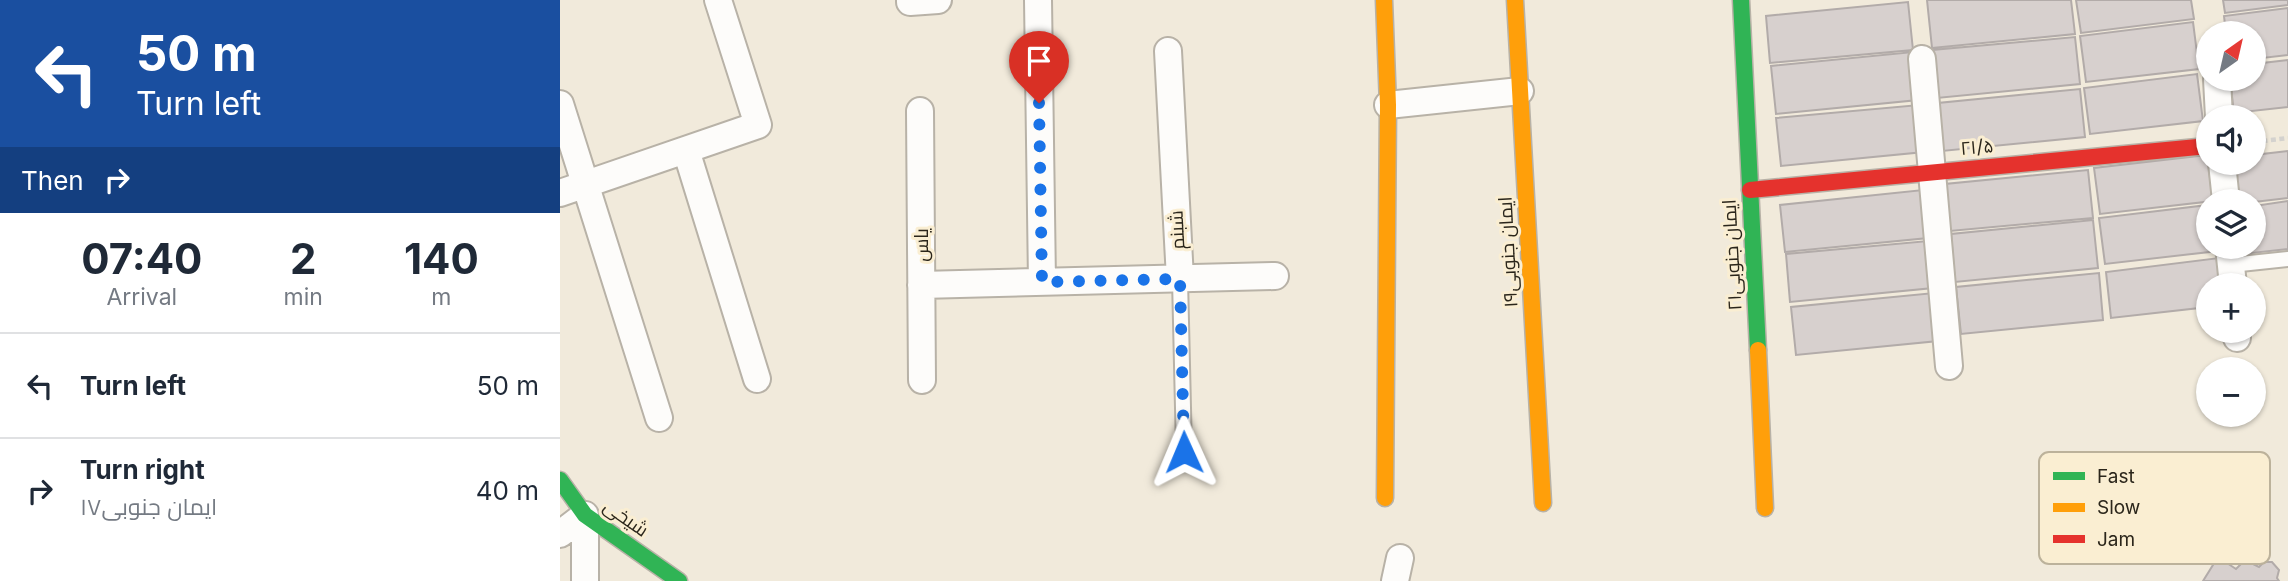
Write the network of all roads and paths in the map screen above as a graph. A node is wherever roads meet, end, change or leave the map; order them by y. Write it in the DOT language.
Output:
graph roads {
  1 [pos="718,0"];
  2 [pos="909,0"];
  3 [pos="938,0"];
  4 [pos="1038,0"];
  5 [pos="1384,0"];
  6 [pos="1516,0"];
  7 [pos="1741,0"];
  8 [pos="1168,51"];
  9 [pos="1923,59"];
  10 [pos="1520,91"];
  11 [pos="560,104"];
  12 [pos="1388,105"];
  13 [pos="920,111"];
  14 [pos="2288,138"];
  15 [pos="2266,141"];
  16 [pos="2196,147"];
  17 [pos="686,150"];
  18 [pos="1933,172"];
  19 [pos="585,184"];
  20 [pos="1750,190"];
  21 [pos="560,192"];
  22 [pos="2288,259"];
  23 [pos="2231,266"];
  24 [pos="1275,276"];
  25 [pos="1180,279"];
  26 [pos="1042,282"];
  27 [pos="921,285"];
  28 [pos="1949,366"];
  29 [pos="757,379"];
  30 [pos="922,380"];
  31 [pos="659,418"];
  32 [pos="1184,452"];
  33 [pos="560,480"];
  34 [pos="1385,498"];
  35 [pos="1543,503"];
  36 [pos="1765,508"];
  37 [pos="585,515"];
  38 [pos="560,534"];
  39 [pos="585,581"];
  40 [pos="678,581"];
  1 -- 17 [label="street"];
  2 -- 3 [label="street"];
  4 -- 26 [label="street"];
  5 -- 12 [label="street"];
  6 -- 10 [label="street, ایمان جنوبی۱۹"];
  7 -- 20 [label="street, ایمان جنوبی۲۱"];
  8 -- 25 [label="street, شبنم"];
  9 -- 18 [label="street"];
  10 -- 12 [label="street"];
  10 -- 35 [label="street, ایمان جنوبی۱۹"];
  11 -- 19 [label="street"];
  12 -- 34 [label="street"];
  13 -- 27 [label="street, یاس"];
  14 -- 15 [label="path"];
  16 -- 18 [label="street, ۲۱/۵"];
  17 -- 19 [label="street"];
  17 -- 29 [label="street"];
  18 -- 20 [label="street, ۲۱/۵"];
  18 -- 28 [label="street"];
  19 -- 21 [label="street"];
  19 -- 31 [label="street"];
  20 -- 36 [label="street, ایمان جنوبی۲۱"];
  22 -- 23 [label="lane"];
  24 -- 25 [label="street"];
  25 -- 26 [label="street"];
  25 -- 32 [label="lane, شبنم"];
  26 -- 27 [label="street"];
  27 -- 30 [label="street, یاس"];
  33 -- 37 [label="street, شیخی"];
  37 -- 38 [label="street"];
  37 -- 39 [label="street"];
  37 -- 40 [label="street, شیخی"];
}
